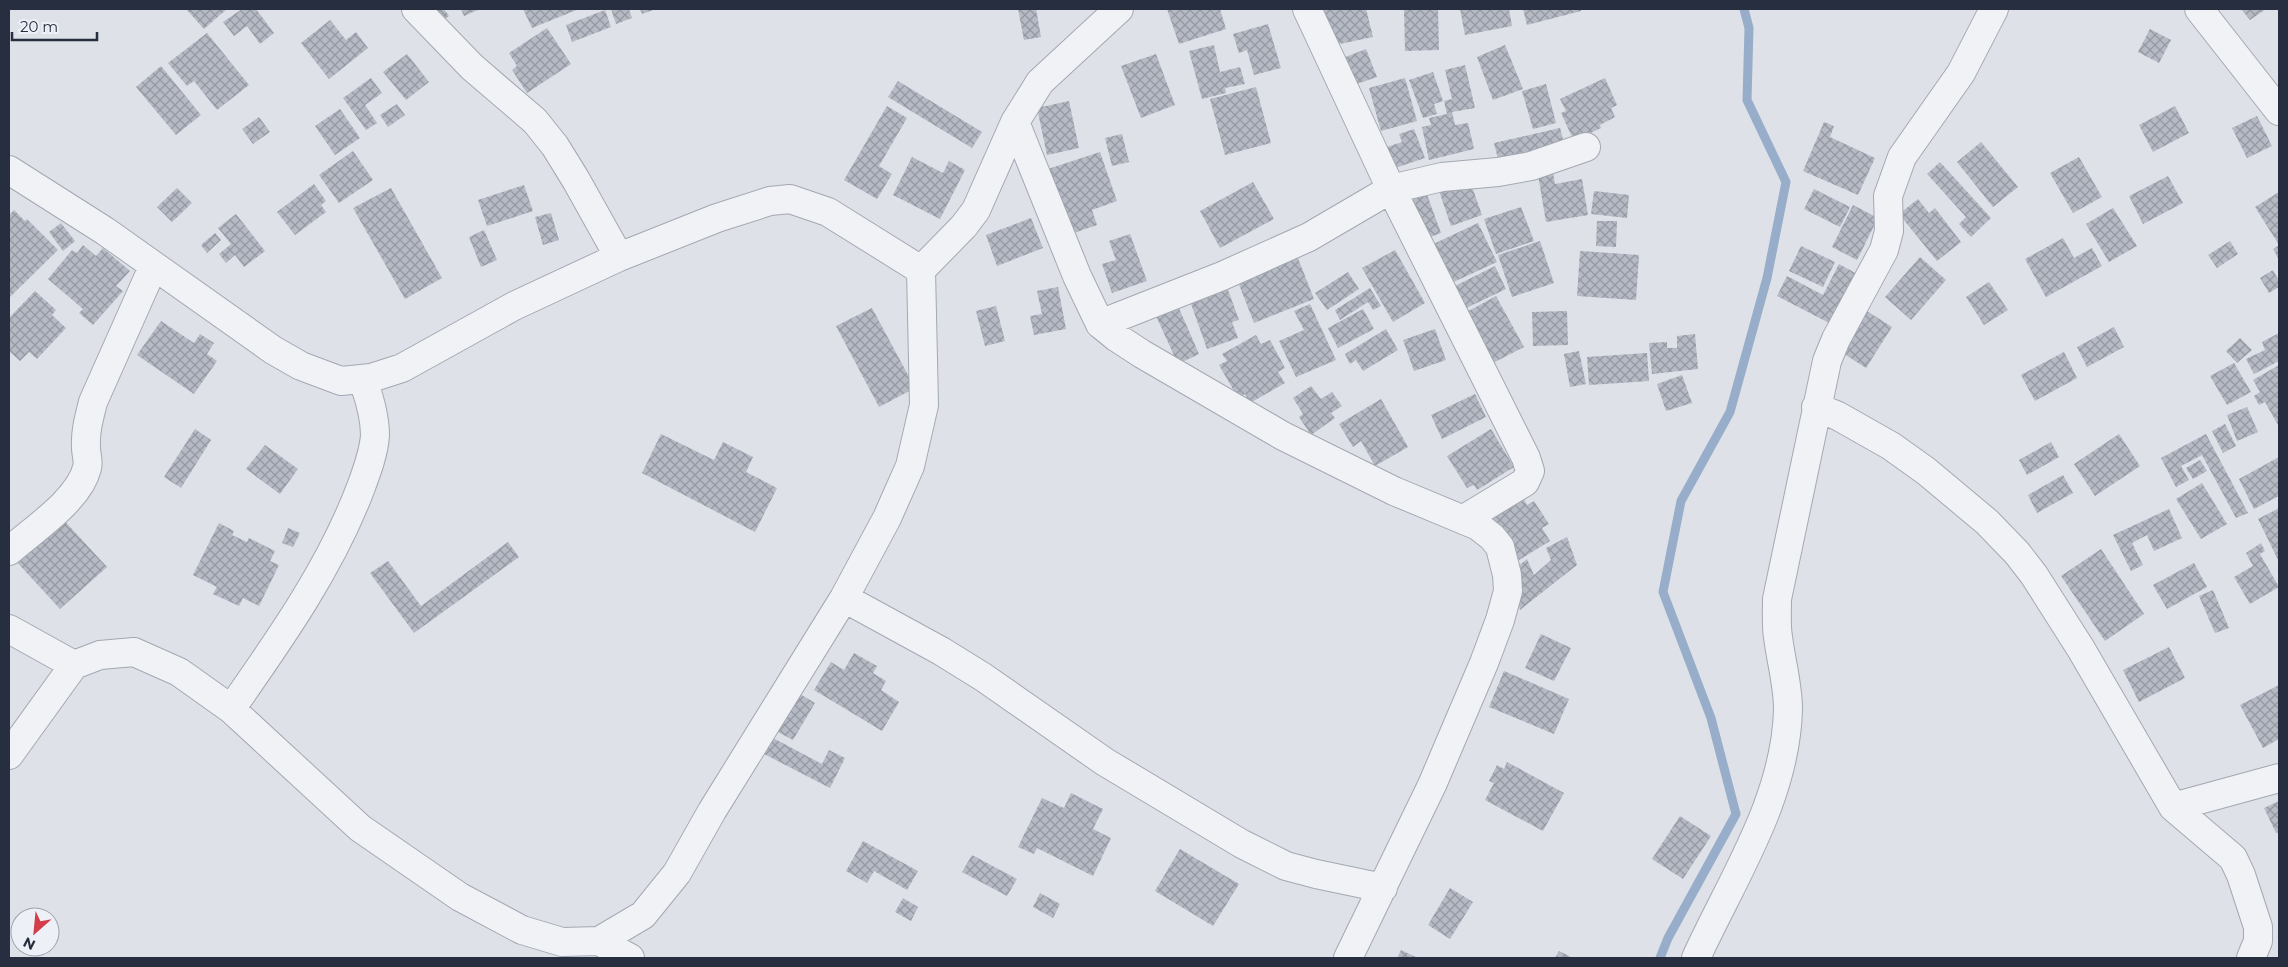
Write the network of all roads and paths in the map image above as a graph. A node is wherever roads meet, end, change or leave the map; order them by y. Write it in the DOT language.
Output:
graph roads {
  1 [pos="416,9"];
  2 [pos="1119,9"];
  3 [pos="1307,9"];
  4 [pos="1994,9"];
  5 [pos="2199,9"];
  6 [pos="2279,111"];
  7 [pos="1015,122"];
  8 [pos="1586,147"];
  9 [pos="9,170"];
  10 [pos="1390,189"];
  11 [pos="619,257"];
  12 [pos="154,267"];
  13 [pos="921,270"];
  14 [pos="1100,324"];
  15 [pos="371,378"];
  16 [pos="1816,407"];
  17 [pos="1464,519"];
  18 [pos="9,551"];
  19 [pos="844,598"];
  20 [pos="9,629"];
  21 [pos="74,665"];
  22 [pos="230,709"];
  23 [pos="9,756"];
  24 [pos="2279,778"];
  25 [pos="2173,807"];
  26 [pos="1384,888"];
  27 [pos="599,941"];
  28 [pos="630,958"];
  29 [pos="1348,958"];
  30 [pos="1696,958"];
  31 [pos="2251,958"];
  1 -- 11 [label="street"];
  2 -- 7 [label="street"];
  3 -- 10 [label="street"];
  4 -- 16 [label="street"];
  5 -- 6 [label="street"];
  7 -- 13 [label="street"];
  7 -- 14 [label="street"];
  8 -- 10 [label="street"];
  9 -- 12 [label="street"];
  10 -- 14 [label="street"];
  10 -- 17 [label="street"];
  11 -- 13 [label="street"];
  11 -- 15 [label="street"];
  12 -- 15 [label="street"];
  12 -- 18 [label="street"];
  13 -- 19 [label="street"];
  14 -- 17 [label="street"];
  15 -- 22 [label="street"];
  16 -- 25 [label="street"];
  16 -- 30 [label="street"];
  17 -- 26 [label="street"];
  19 -- 26 [label="street"];
  19 -- 27 [label="street"];
  20 -- 21 [label="street"];
  21 -- 22 [label="street"];
  21 -- 23 [label="street"];
  22 -- 27 [label="street"];
  24 -- 25 [label="street"];
  25 -- 31 [label="street"];
  26 -- 29 [label="street"];
  27 -- 28 [label="street"];
}
